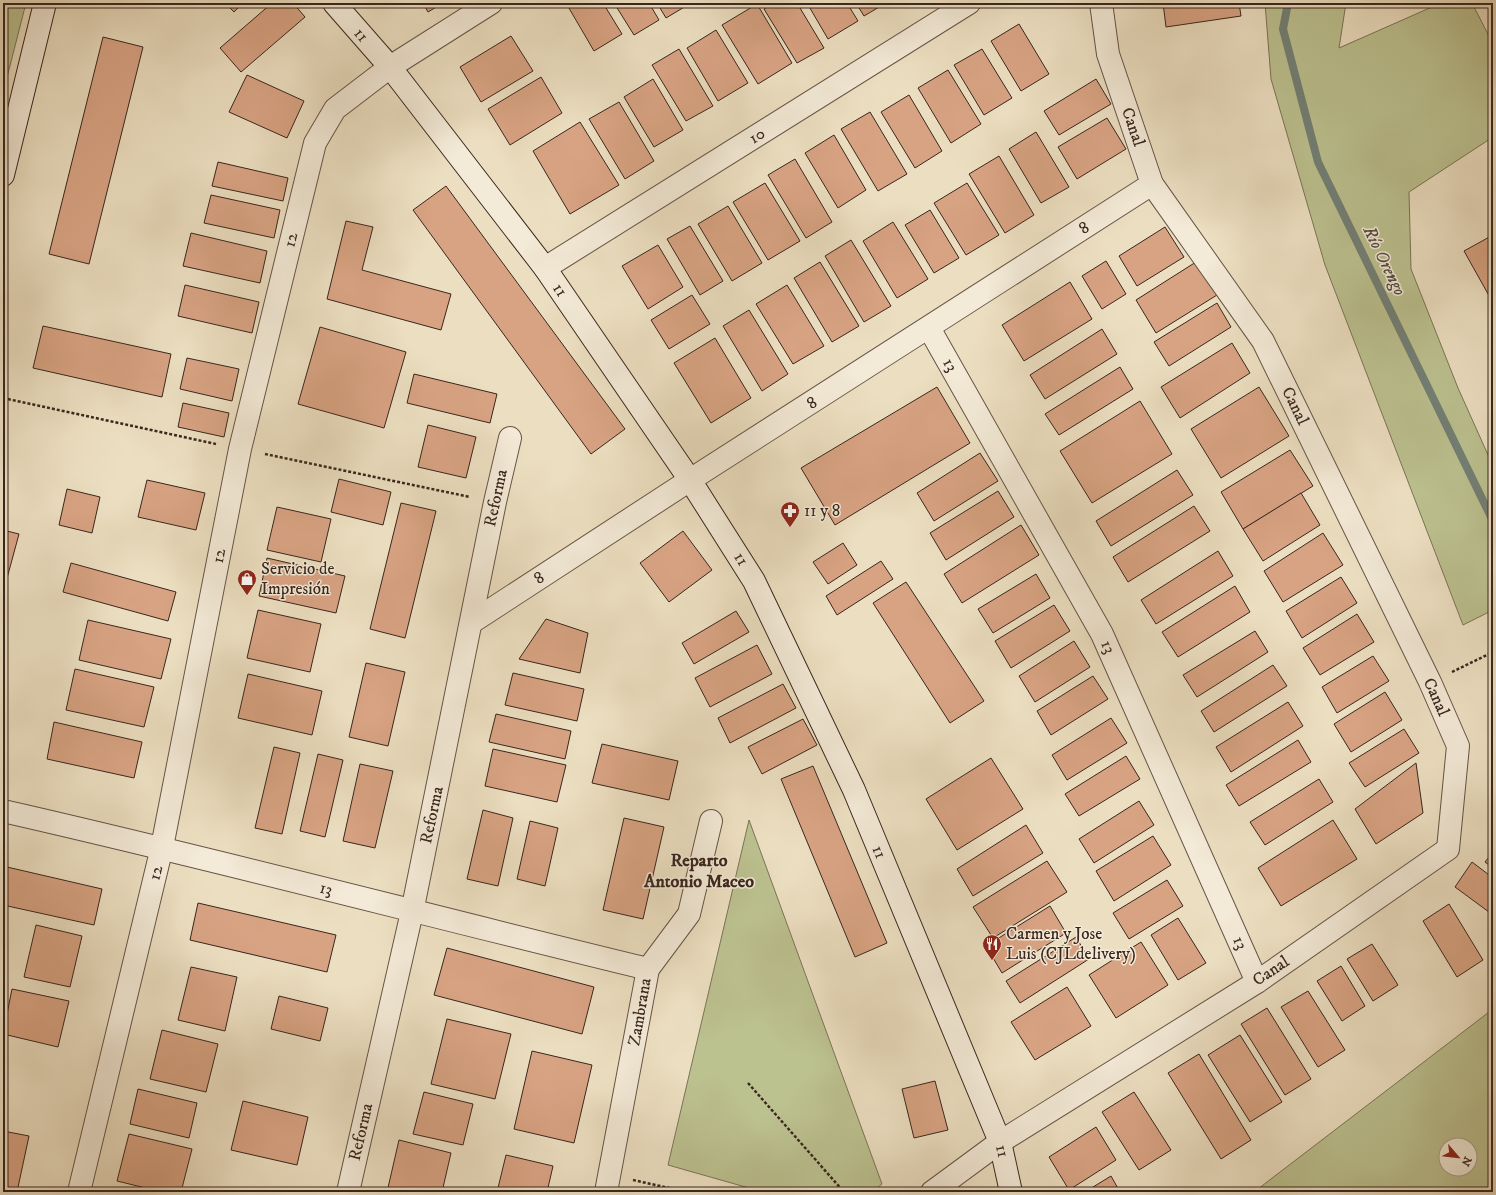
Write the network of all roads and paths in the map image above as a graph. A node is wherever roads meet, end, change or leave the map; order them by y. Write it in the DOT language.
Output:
graph roads {
  1 [pos="45,3"];
  2 [pos="334,3"];
  3 [pos="491,3"];
  4 [pos="969,3"];
  5 [pos="1101,3"];
  6 [pos="390,68"];
  7 [pos="3,175"];
  8 [pos="1152,184"];
  9 [pos="545,268"];
  10 [pos="929,328"];
  11 [pos="510,438"];
  12 [pos="690,480"];
  13 [pos="472,622"];
  14 [pos="1493,652"];
  15 [pos="1430,682"];
  16 [pos="3,810"];
  17 [pos="711,821"];
  18 [pos="162,847"];
  19 [pos="412,912"];
  20 [pos="648,969"];
  21 [pos="1257,982"];
  22 [pos="748,1083"];
  23 [pos="1000,1142"];
  24 [pos="608,1183"];
  25 [pos="79,1192"];
  26 [pos="348,1192"];
  27 [pos="687,1192"];
  28 [pos="844,1192"];
  29 [pos="932,1192"];
  30 [pos="1011,1192"];
  1 -- 7 [label="street"];
  2 -- 6 [label="street, 11"];
  3 -- 6 [label="street, 12"];
  4 -- 9 [label="street, 10"];
  5 -- 8 [label="street, Canal"];
  6 -- 9 [label="street, 11"];
  6 -- 18 [label="street, 12"];
  8 -- 10 [label="street, 8"];
  8 -- 15 [label="street, Canal"];
  9 -- 12 [label="street, 11"];
  10 -- 12 [label="street, 8"];
  10 -- 21 [label="street, 13"];
  11 -- 13 [label="street, Reforma"];
  12 -- 13 [label="street, 8"];
  12 -- 23 [label="street, 11"];
  13 -- 19 [label="street, Reforma"];
  14 -- 15 [label="path"];
  15 -- 21 [label="street, Canal"];
  16 -- 18 [label="street, 13"];
  17 -- 20 [label="street, Zambrana"];
  18 -- 19 [label="street, 13"];
  18 -- 25 [label="street, 12"];
  19 -- 20 [label="street, 13"];
  19 -- 26 [label="street, Reforma"];
  20 -- 24 [label="street, Zambrana"];
  21 -- 23 [label="street, Canal"];
  22 -- 28 [label="path"];
  23 -- 29 [label="street, Canal"];
  23 -- 30 [label="street, 11"];
  24 -- 27 [label="path"];
}
